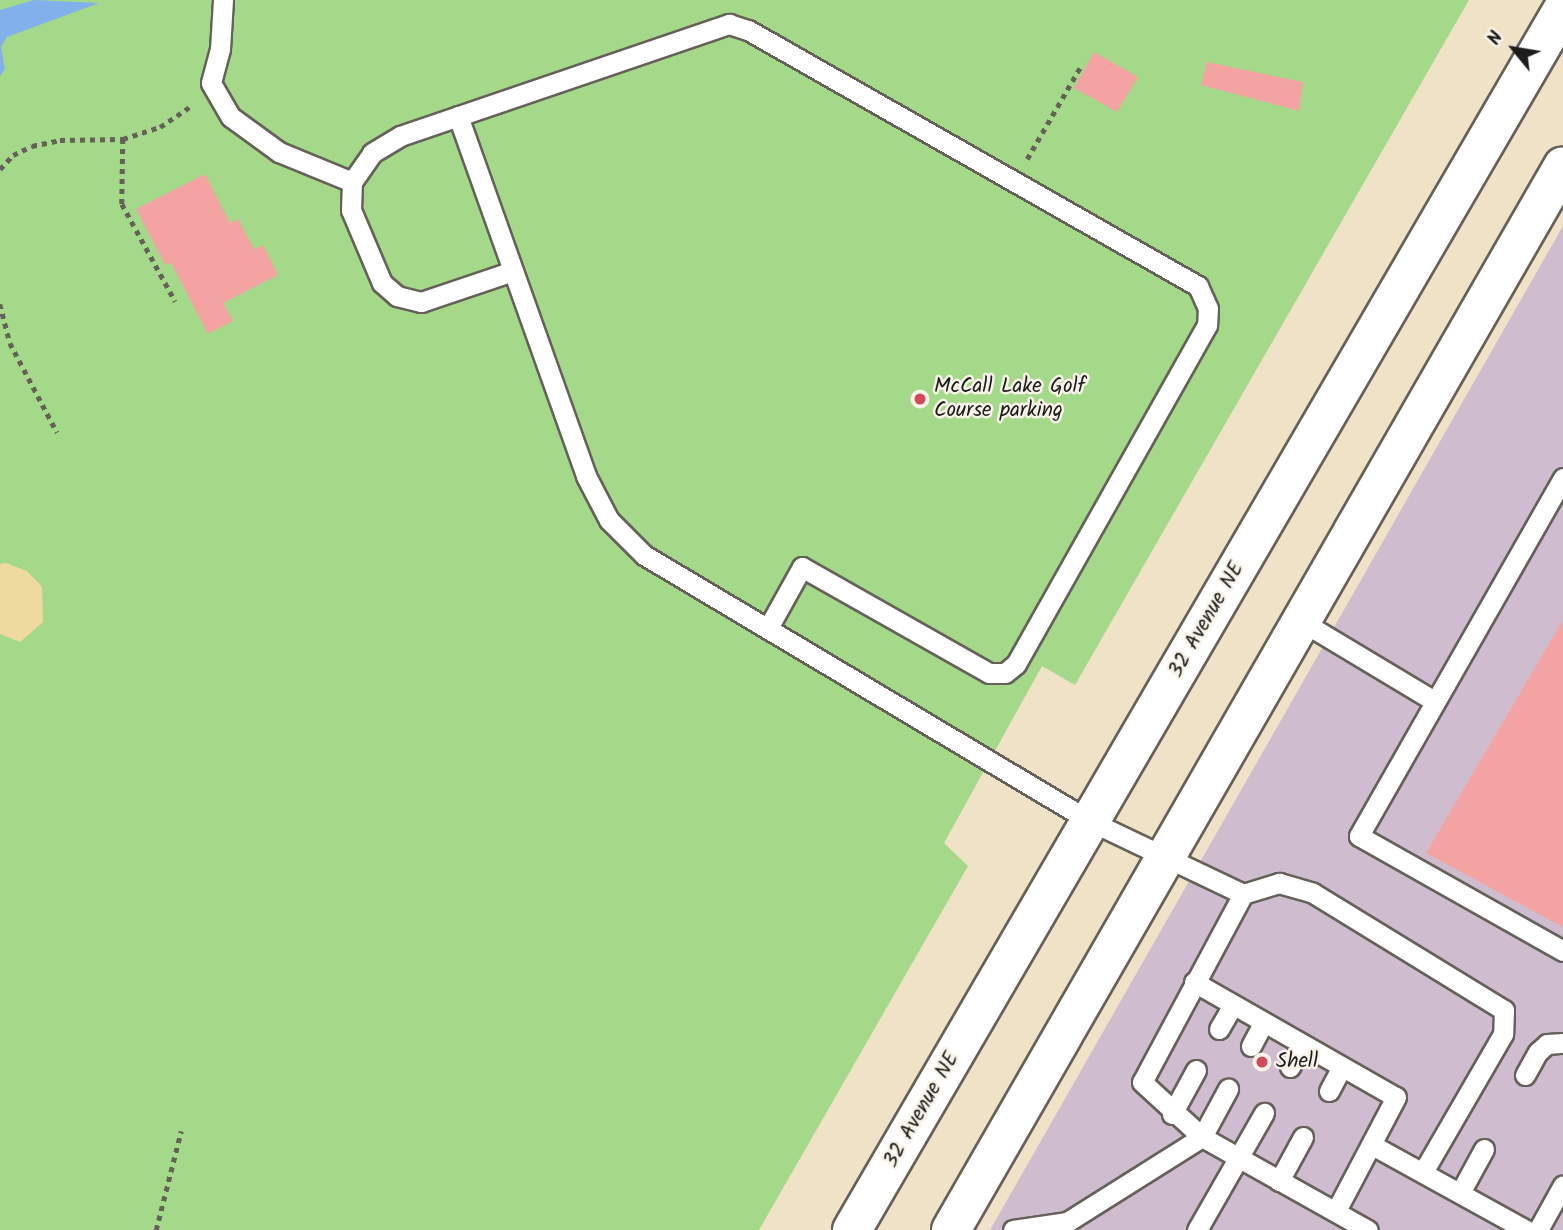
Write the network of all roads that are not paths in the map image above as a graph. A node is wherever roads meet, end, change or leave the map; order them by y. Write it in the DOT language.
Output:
graph roads {
  1 [pos="223,0"];
  2 [pos="1563,9"];
  3 [pos="458,117"];
  4 [pos="1563,166"];
  5 [pos="352,182"];
  6 [pos="513,271"];
  7 [pos="1563,478"];
  8 [pos="1301,621"];
  9 [pos="768,628"];
  10 [pos="1434,701"];
  11 [pos="1090,821"];
  12 [pos="1165,858"];
  13 [pos="1242,894"];
  14 [pos="1563,951"];
  15 [pos="1194,982"];
  16 [pos="1233,1005"];
  17 [pos="1264,1022"];
  18 [pos="1219,1029"];
  19 [pos="1563,1043"];
  20 [pos="1303,1044"];
  21 [pos="1251,1046"];
  22 [pos="1342,1066"];
  23 [pos="1290,1067"];
  24 [pos="1196,1070"];
  25 [pos="1525,1075"];
  26 [pos="1228,1089"];
  27 [pos="1329,1091"];
  28 [pos="1264,1113"];
  29 [pos="1172,1114"];
  30 [pos="1202,1137"];
  31 [pos="1303,1137"];
  32 [pos="1371,1145"];
  33 [pos="1484,1149"];
  34 [pos="1238,1160"];
  35 [pos="1423,1172"];
  36 [pos="1279,1181"];
  37 [pos="1563,1185"];
  38 [pos="1460,1192"];
  39 [pos="1336,1211"];
  40 [pos="852,1230"];
  41 [pos="951,1230"];
  42 [pos="1013,1230"];
  43 [pos="1197,1230"];
  44 [pos="1368,1230"];
  45 [pos="1526,1230"];
  46 [pos="1538,1230"];
  1 -- 5 [label="lane"];
  2 -- 11 [label="main road, 32 Avenue NE"];
  3 -- 5 [label="lane"];
  3 -- 6 [label="lane"];
  3 -- 9 [label="lane"];
  4 -- 8 [label="main road"];
  5 -- 6 [label="lane"];
  6 -- 9 [label="lane"];
  7 -- 10 [label="lane"];
  8 -- 10 [label="lane"];
  8 -- 12 [label="main road"];
  9 -- 11 [label="lane"];
  10 -- 14 [label="lane"];
  11 -- 12 [label="lane"];
  11 -- 40 [label="main road, 32 Avenue NE"];
  12 -- 13 [label="lane"];
  12 -- 41 [label="main road"];
  13 -- 15 [label="lane"];
  13 -- 35 [label="lane"];
  15 -- 16 [label="lane"];
  15 -- 29 [label="lane"];
  16 -- 17 [label="lane"];
  16 -- 18 [label="lane"];
  17 -- 20 [label="lane"];
  17 -- 21 [label="lane"];
  19 -- 25 [label="lane"];
  20 -- 22 [label="lane"];
  20 -- 23 [label="lane"];
  22 -- 27 [label="lane"];
  22 -- 32 [label="lane"];
  24 -- 29 [label="lane"];
  26 -- 30 [label="lane"];
  28 -- 34 [label="lane"];
  29 -- 30 [label="lane"];
  30 -- 34 [label="lane"];
  30 -- 42 [label="lane"];
  31 -- 36 [label="lane"];
  32 -- 35 [label="lane"];
  32 -- 39 [label="lane"];
  33 -- 38 [label="lane"];
  34 -- 36 [label="lane"];
  34 -- 43 [label="lane"];
  35 -- 38 [label="lane"];
  36 -- 39 [label="lane"];
  37 -- 46 [label="lane"];
  38 -- 45 [label="lane"];
  39 -- 44 [label="lane"];
}
